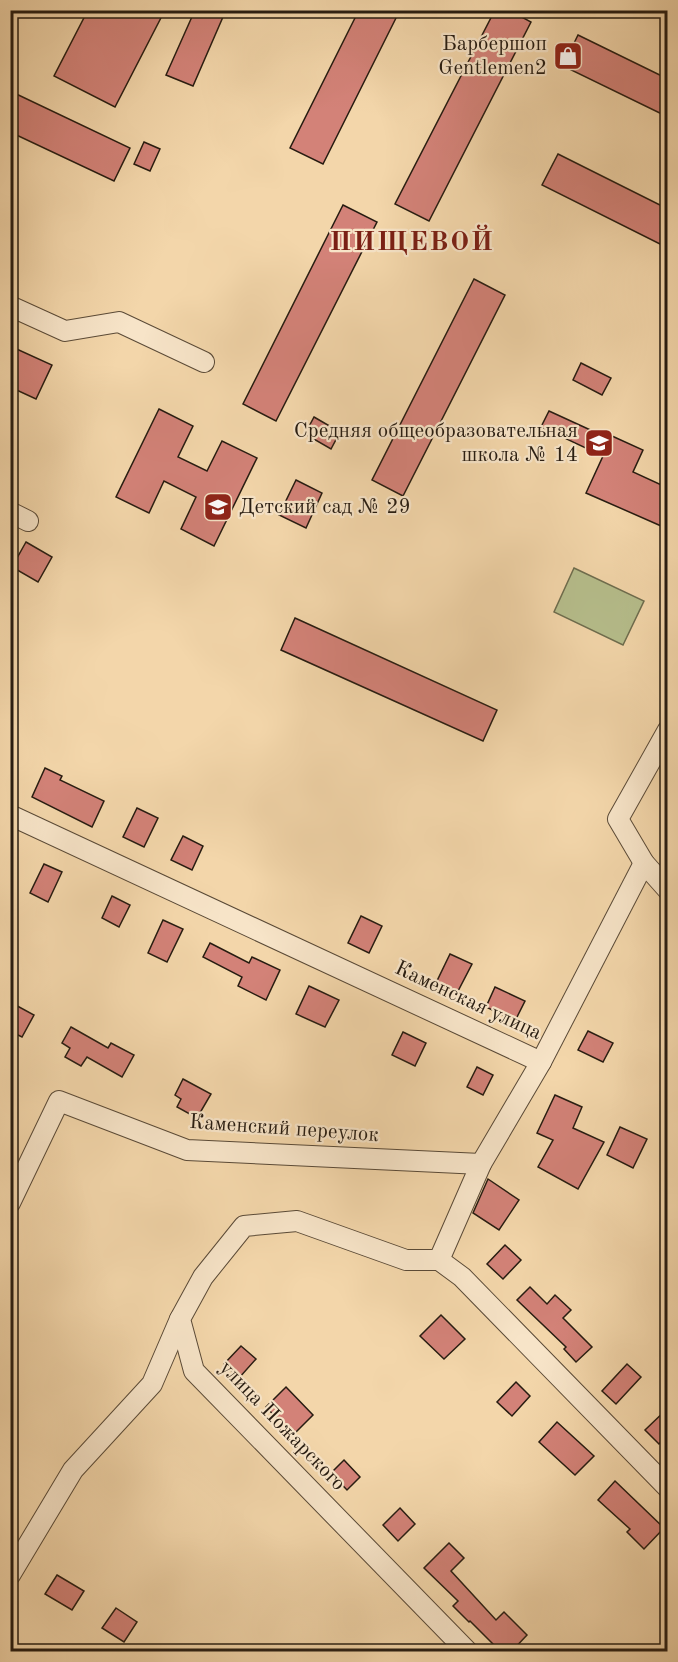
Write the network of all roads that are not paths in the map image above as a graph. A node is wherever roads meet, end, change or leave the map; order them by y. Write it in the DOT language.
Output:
graph roads {
  1 [pos="10,306"];
  2 [pos="204,362"];
  3 [pos="10,512"];
  4 [pos="28,521"];
  5 [pos="668,730"];
  6 [pos="10,815"];
  7 [pos="644,863"];
  8 [pos="668,890"];
  9 [pos="541,1062"];
  10 [pos="482,1164"];
  11 [pos="10,1203"];
  12 [pos="440,1260"];
  13 [pos="180,1319"];
  14 [pos="668,1488"];
  15 [pos="10,1575"];
  16 [pos="468,1652"];
  1 -- 2 [label="street"];
  3 -- 4 [label="street"];
  5 -- 7 [label="street"];
  6 -- 9 [label="street, Каменская улица"];
  7 -- 8 [label="street"];
  7 -- 9 [label="street"];
  9 -- 10 [label="street, Каменская улица"];
  10 -- 11 [label="street, Каменский переулок"];
  10 -- 12 [label="street, Каменская улица"];
  12 -- 13 [label="street"];
  12 -- 14 [label="street"];
  13 -- 15 [label="street"];
  13 -- 16 [label="street, улица Пожарского"];
}
